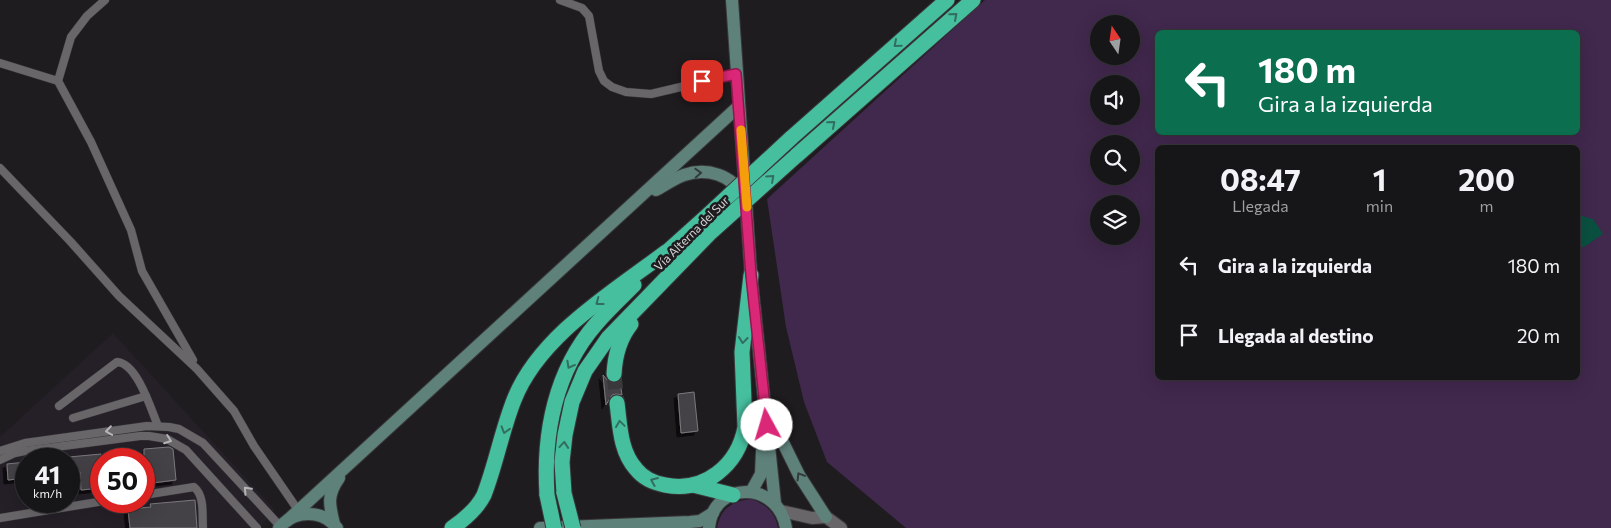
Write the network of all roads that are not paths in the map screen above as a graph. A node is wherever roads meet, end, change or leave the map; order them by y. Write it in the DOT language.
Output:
graph roads {
  1 [pos="106,0"];
  2 [pos="560,0"];
  3 [pos="732,0"];
  4 [pos="947,0"];
  5 [pos="972,0"];
  6 [pos="0,63"];
  7 [pos="736,74"];
  8 [pos="58,81"];
  9 [pos="739,106"];
  10 [pos="0,168"];
  11 [pos="638,199"];
  12 [pos="746,203"];
  13 [pos="705,238"];
  14 [pos="666,252"];
  15 [pos="751,275"];
  16 [pos="197,369"];
  17 [pos="614,374"];
  18 [pos="762,376"];
  19 [pos="146,396"];
  20 [pos="617,403"];
  21 [pos="59,406"];
  22 [pos="765,406"];
  23 [pos="73,418"];
  24 [pos="158,426"];
  25 [pos="0,452"];
  26 [pos="0,460"];
  27 [pos="349,463"];
  28 [pos="693,485"];
  29 [pos="750,492"];
  30 [pos="155,493"];
  31 [pos="732,495"];
  32 [pos="90,503"];
  33 [pos="778,507"];
  34 [pos="298,510"];
  35 [pos="713,513"];
  36 [pos="826,516"];
  37 [pos="0,518"];
  38 [pos="282,525"];
  39 [pos="335,526"];
  40 [pos="203,528"];
  41 [pos="257,528"];
  42 [pos="452,528"];
  43 [pos="540,528"];
  44 [pos="554,528"];
  45 [pos="574,528"];
  46 [pos="709,528"];
  47 [pos="786,528"];
  48 [pos="841,528"];
  1 -- 8 [label="lane"];
  2 -- 7 [label="lane"];
  3 -- 7 [label="main road"];
  4 -- 14 [label="highway, Vía Alterna del Sur, one-way, bridge"];
  13 -- 5 [label="highway, Vía Alterna del Sur, one-way, bridge"];
  6 -- 8 [label="lane"];
  7 -- 9 [label="main road"];
  8 -- 16 [label="lane"];
  9 -- 11 [label="main road"];
  9 -- 12 [label="main road"];
  10 -- 16 [label="lane"];
  11 -- 12 [label="main road, one-way"];
  11 -- 27 [label="main road"];
  12 -- 15 [label="main road"];
  13 -- 17 [label="highway"];
  45 -- 13 [label="highway, Vía Alterna del Sur, one-way, bridge"];
  14 -- 42 [label="highway, one-way"];
  14 -- 44 [label="highway, Vía Alterna del Sur, one-way, bridge"];
  15 -- 18 [label="main road"];
  15 -- 28 [label="highway, one-way"];
  16 -- 34 [label="lane"];
  18 -- 22 [label="main road"];
  18 -- 29 [label="main road"];
  19 -- 21 [label="lane"];
  19 -- 23 [label="lane"];
  19 -- 24 [label="lane"];
  28 -- 20 [label="highway, one-way"];
  22 -- 33 [label="main road"];
  36 -- 22 [label="main road, one-way"];
  24 -- 25 [label="lane, one-way"];
  38 -- 24 [label="lane, one-way"];
  26 -- 41 [label="lane, one-way"];
  27 -- 34 [label="main road"];
  27 -- 39 [label="main road"];
  28 -- 31 [label="highway"];
  29 -- 31 [label="main road"];
  29 -- 33 [label="main road"];
  30 -- 40 [label="lane"];
  31 -- 35 [label="main road"];
  32 -- 37 [label="lane"];
  33 -- 36 [label="street"];
  33 -- 47 [label="main road"];
  34 -- 38 [label="main road"];
  35 -- 43 [label="main road"];
  35 -- 46 [label="main road"];
  36 -- 48 [label="street"];
  38 -- 39 [label="main road"];
}
